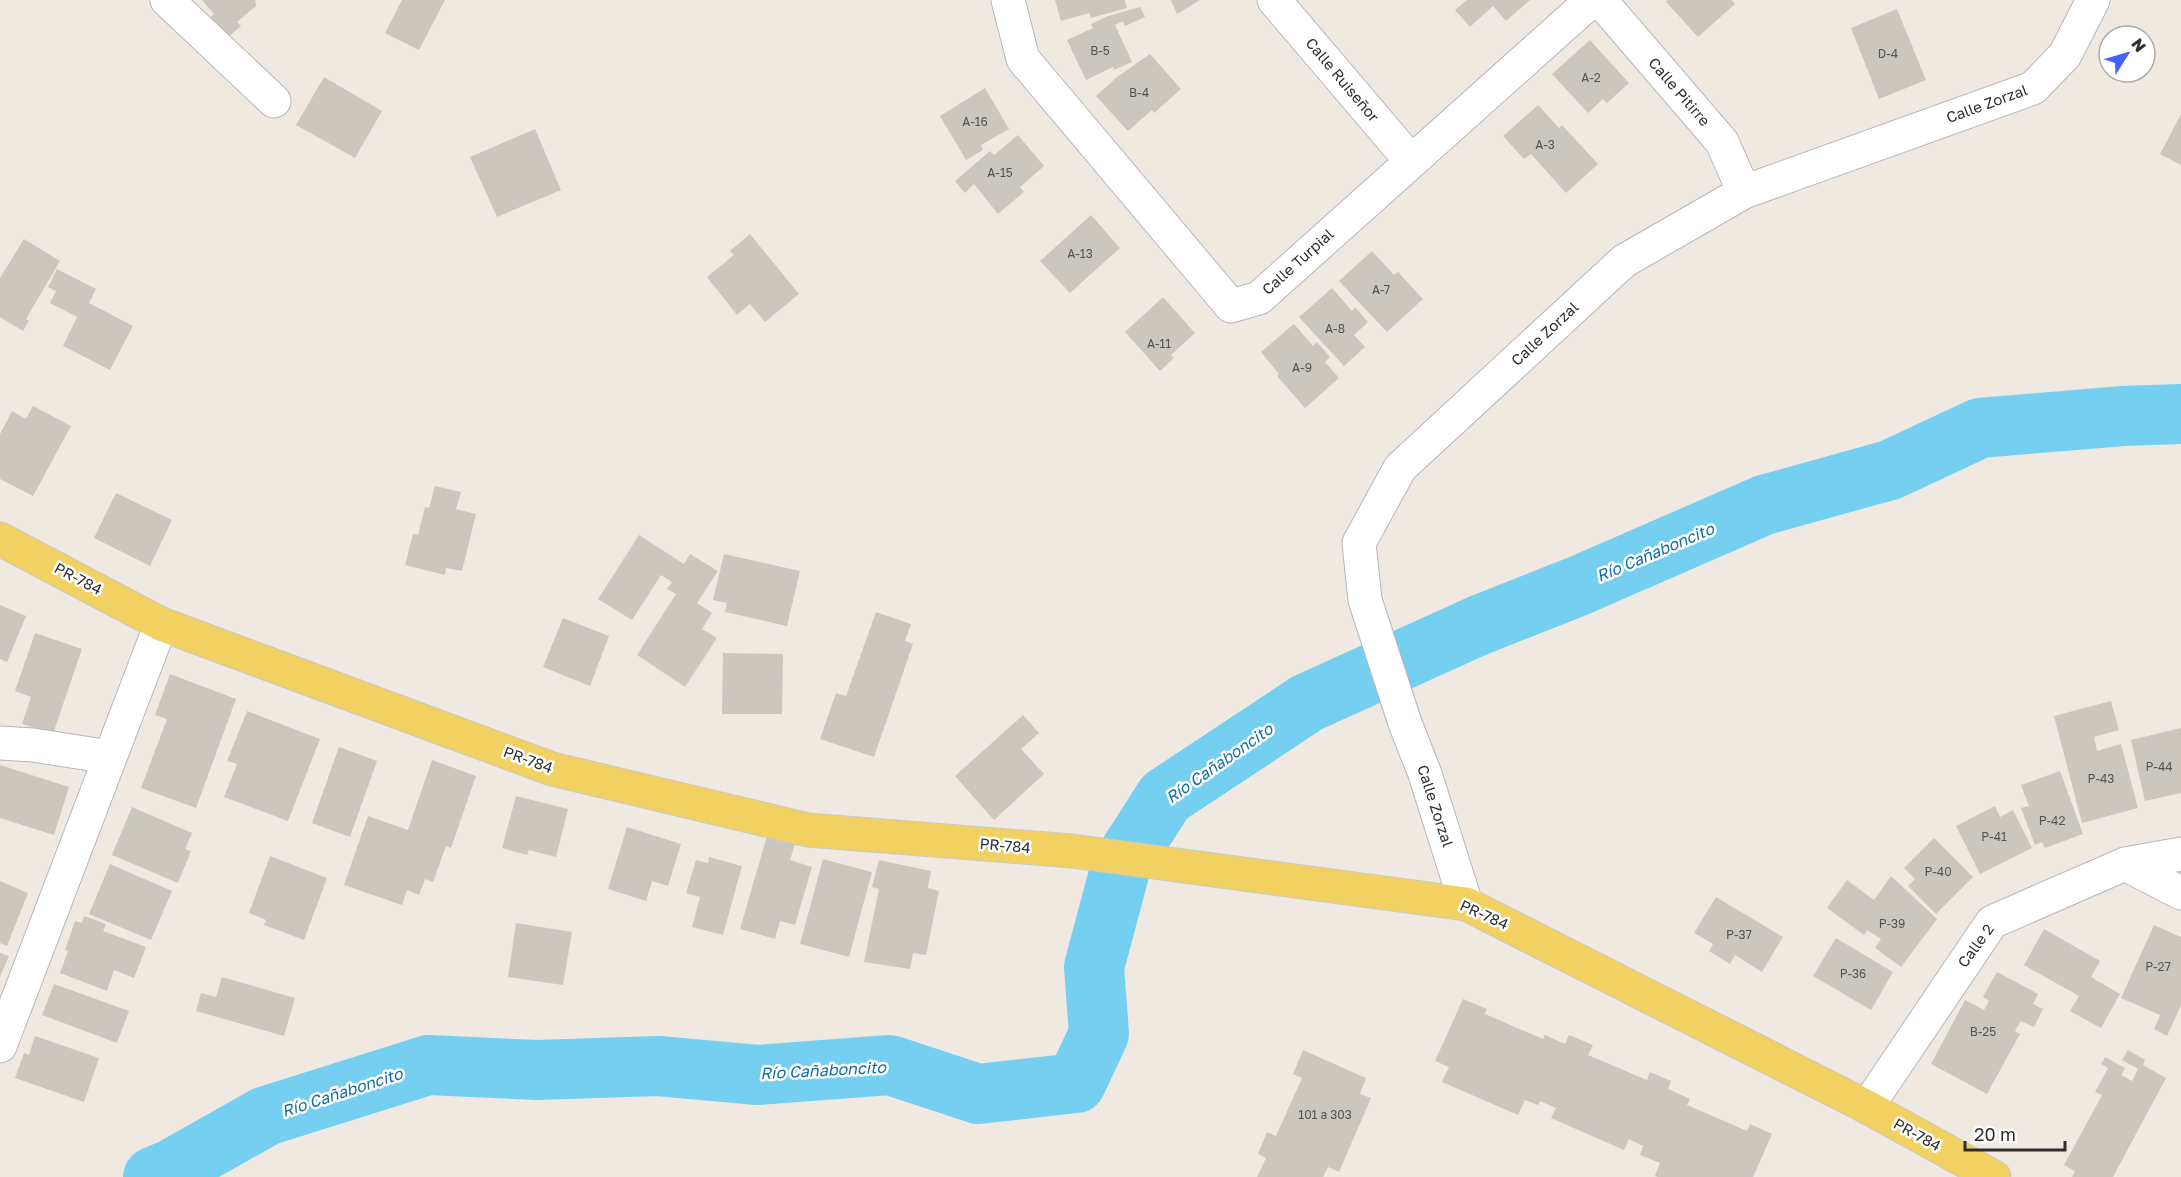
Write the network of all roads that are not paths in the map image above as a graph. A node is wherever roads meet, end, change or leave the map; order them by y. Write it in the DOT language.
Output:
graph roads {
  1 [pos="167,0"];
  2 [pos="1008,0"];
  3 [pos="1274,0"];
  4 [pos="1592,0"];
  5 [pos="1600,0"];
  6 [pos="2093,0"];
  7 [pos="274,101"];
  8 [pos="1411,161"];
  9 [pos="1744,192"];
  10 [pos="0,539"];
  11 [pos="161,624"];
  12 [pos="0,743"];
  13 [pos="110,757"];
  14 [pos="2181,854"];
  15 [pos="2124,864"];
  16 [pos="2181,893"];
  17 [pos="1466,904"];
  18 [pos="0,1046"];
  19 [pos="1867,1107"];
  20 [pos="1994,1177"];
  1 -- 7 [label="street"];
  2 -- 8 [label="street, Calle Turpial"];
  3 -- 8 [label="street, Calle Ruiseñor"];
  4 -- 8 [label="street, Calle Turpial"];
  5 -- 9 [label="street, Calle Pitirre"];
  6 -- 9 [label="street, Calle Zorzal"];
  9 -- 17 [label="street, Calle Zorzal"];
  10 -- 11 [label="main road, PR-784 / PR-784"];
  11 -- 13 [label="street"];
  11 -- 17 [label="main road, PR-784 / PR-784"];
  12 -- 13 [label="street"];
  13 -- 18 [label="street"];
  14 -- 15 [label="street, Calle 2"];
  15 -- 16 [label="street"];
  15 -- 19 [label="street, Calle 2"];
  17 -- 19 [label="main road, PR-784 / PR-784"];
  19 -- 20 [label="main road, PR-784 / PR-784"];
}
